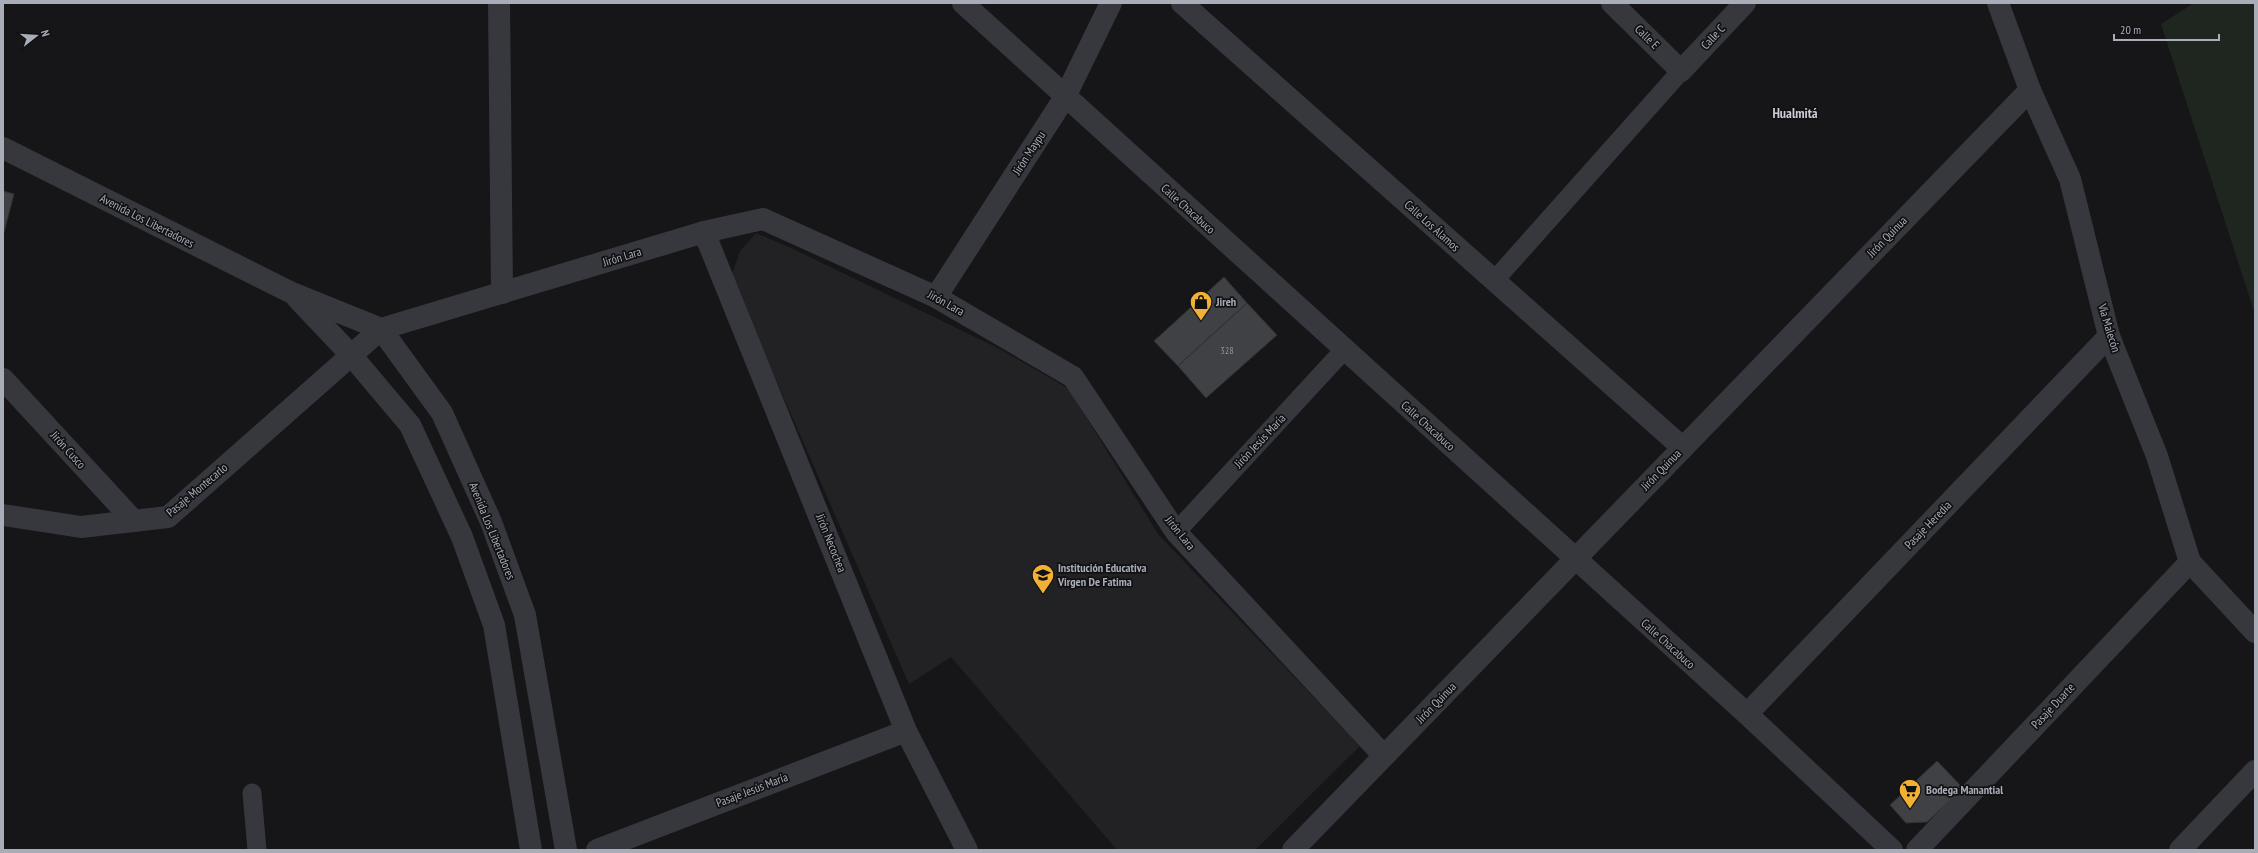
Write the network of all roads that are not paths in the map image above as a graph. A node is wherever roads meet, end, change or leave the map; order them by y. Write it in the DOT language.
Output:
graph roads {
  1 [pos="500,3"];
  2 [pos="963,3"];
  3 [pos="1111,3"];
  4 [pos="1182,3"];
  5 [pos="1612,3"];
  6 [pos="1745,3"];
  7 [pos="1998,3"];
  8 [pos="1681,71"];
  9 [pos="2030,90"];
  10 [pos="1065,98"];
  11 [pos="3,148"];
  12 [pos="704,232"];
  13 [pos="1494,281"];
  14 [pos="292,293"];
  15 [pos="502,293"];
  16 [pos="936,297"];
  17 [pos="381,329"];
  18 [pos="2109,336"];
  19 [pos="1344,350"];
  20 [pos="351,355"];
  21 [pos="3,379"];
  22 [pos="1683,448"];
  23 [pos="3,515"];
  24 [pos="134,521"];
  25 [pos="1176,532"];
  26 [pos="1574,560"];
  27 [pos="2190,562"];
  28 [pos="2255,632"];
  29 [pos="1747,714"];
  30 [pos="906,731"];
  31 [pos="1384,756"];
  32 [pos="2255,771"];
  33 [pos="252,793"];
  34 [pos="2185,848"];
  35 [pos="257,850"];
  36 [pos="531,850"];
  37 [pos="566,850"];
  38 [pos="597,850"];
  39 [pos="967,850"];
  40 [pos="1293,850"];
  41 [pos="1892,850"];
  42 [pos="1917,850"];
  1 -- 15 [label="street"];
  2 -- 10 [label="street, Calle Chacabuco"];
  3 -- 10 [label="street, Jirón Maypu"];
  4 -- 13 [label="street, Calle Los Álamos"];
  5 -- 8 [label="street, Calle E"];
  6 -- 8 [label="street, Calle C"];
  7 -- 9 [label="street, Vía Malecón"];
  8 -- 13 [label="lane"];
  9 -- 18 [label="street, Vía Malecón"];
  9 -- 22 [label="street, Jirón Quinua"];
  10 -- 16 [label="street, Jirón Maypu"];
  10 -- 19 [label="street, Calle Chacabuco"];
  11 -- 14 [label="street, Avenida Los Libertadores"];
  12 -- 15 [label="street, Jirón Lara"];
  12 -- 16 [label="street, Jirón Lara"];
  12 -- 30 [label="street, Jirón Necochea"];
  13 -- 22 [label="street, Calle Los Álamos"];
  14 -- 17 [label="street, Avenida Los Libertadores"];
  14 -- 20 [label="street, Avenida Los Libertadores"];
  15 -- 17 [label="street, Jirón Lara"];
  16 -- 25 [label="street, Jirón Lara"];
  17 -- 20 [label="street, Jirón Lara"];
  17 -- 37 [label="street, Avenida Los Libertadores"];
  18 -- 27 [label="street, Vía Malecón"];
  18 -- 29 [label="street, Pasaje Heredia"];
  19 -- 25 [label="lane, Jirón Jesús María"];
  19 -- 26 [label="street, Calle Chacabuco"];
  20 -- 24 [label="street, Pasaje Montecarlo"];
  20 -- 36 [label="street, Avenida Los Libertadores"];
  21 -- 24 [label="street, Jirón Cusco"];
  22 -- 26 [label="street, Jirón Quinua"];
  23 -- 24 [label="street, Pasaje Montecarlo"];
  25 -- 31 [label="street, Jirón Lara"];
  26 -- 29 [label="street, Calle Chacabuco"];
  26 -- 31 [label="street, Jirón Quinua"];
  27 -- 28 [label="street, Vía Malecón"];
  27 -- 42 [label="street, Pasaje Duarte"];
  29 -- 41 [label="street, Calle Chacabuco"];
  30 -- 38 [label="street, Pasaje Jesús María"];
  30 -- 39 [label="street, Jirón Necochea"];
  31 -- 40 [label="street, Jirón Quinua"];
  32 -- 34 [label="street"];
  33 -- 35 [label="lane"];
}
